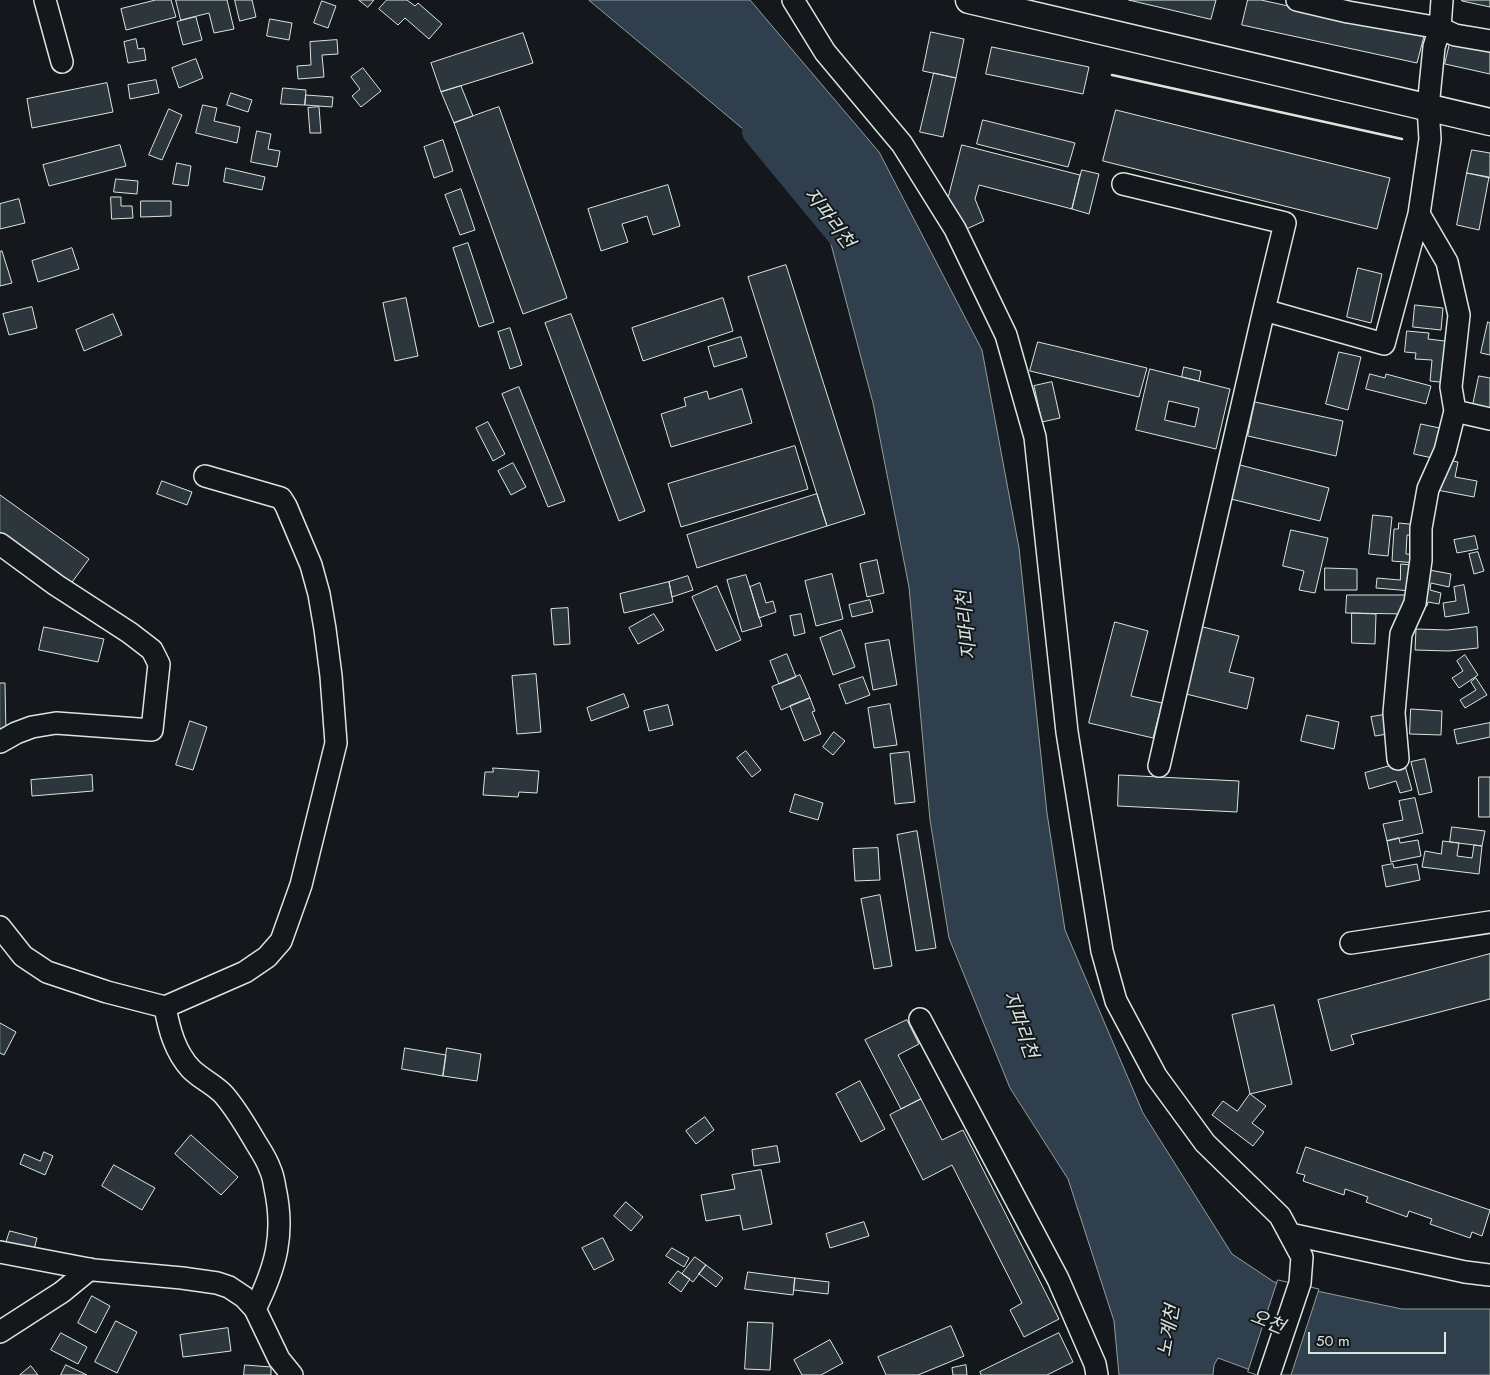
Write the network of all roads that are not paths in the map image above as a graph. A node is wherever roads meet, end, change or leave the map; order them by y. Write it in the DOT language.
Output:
graph roads {
  1 [pos="45,0"];
  2 [pos="793,0"];
  3 [pos="969,0"];
  4 [pos="1297,0"];
  5 [pos="1442,0"];
  6 [pos="1005,4"];
  7 [pos="1440,28"];
  8 [pos="1490,41"];
  9 [pos="62,62"];
  10 [pos="1428,107"];
  11 [pos="1490,122"];
  12 [pos="1123,184"];
  13 [pos="1419,214"];
  14 [pos="1264,310"];
  15 [pos="1456,411"];
  16 [pos="1490,419"];
  17 [pos="205,476"];
  18 [pos="0,544"];
  19 [pos="0,742"];
  20 [pos="1398,759"];
  21 [pos="1159,766"];
  22 [pos="1490,922"];
  23 [pos="0,927"];
  24 [pos="1351,943"];
  25 [pos="165,1006"];
  26 [pos="920,1018"];
  27 [pos="1290,1234"];
  28 [pos="0,1252"];
  29 [pos="90,1269"];
  30 [pos="1490,1275"];
  31 [pos="255,1309"];
  32 [pos="0,1332"];
  33 [pos="292,1375"];
  34 [pos="1097,1375"];
  35 [pos="1270,1375"];
  1 -- 9 [label="street"];
  2 -- 27 [label="street"];
  3 -- 6 [label="main road"];
  4 -- 7 [label="street"];
  5 -- 7 [label="street"];
  6 -- 10 [label="main road"];
  7 -- 8 [label="street"];
  7 -- 10 [label="street"];
  10 -- 11 [label="main road"];
  10 -- 13 [label="street"];
  12 -- 14 [label="street"];
  13 -- 14 [label="street"];
  13 -- 15 [label="street"];
  14 -- 21 [label="street"];
  15 -- 16 [label="street"];
  15 -- 20 [label="street"];
  17 -- 25 [label="street"];
  18 -- 19 [label="street"];
  22 -- 24 [label="street"];
  23 -- 25 [label="street"];
  25 -- 31 [label="street"];
  26 -- 34 [label="street"];
  27 -- 30 [label="street"];
  27 -- 35 [label="street"];
  28 -- 29 [label="street"];
  29 -- 31 [label="street"];
  29 -- 32 [label="street"];
  31 -- 33 [label="street"];
}
